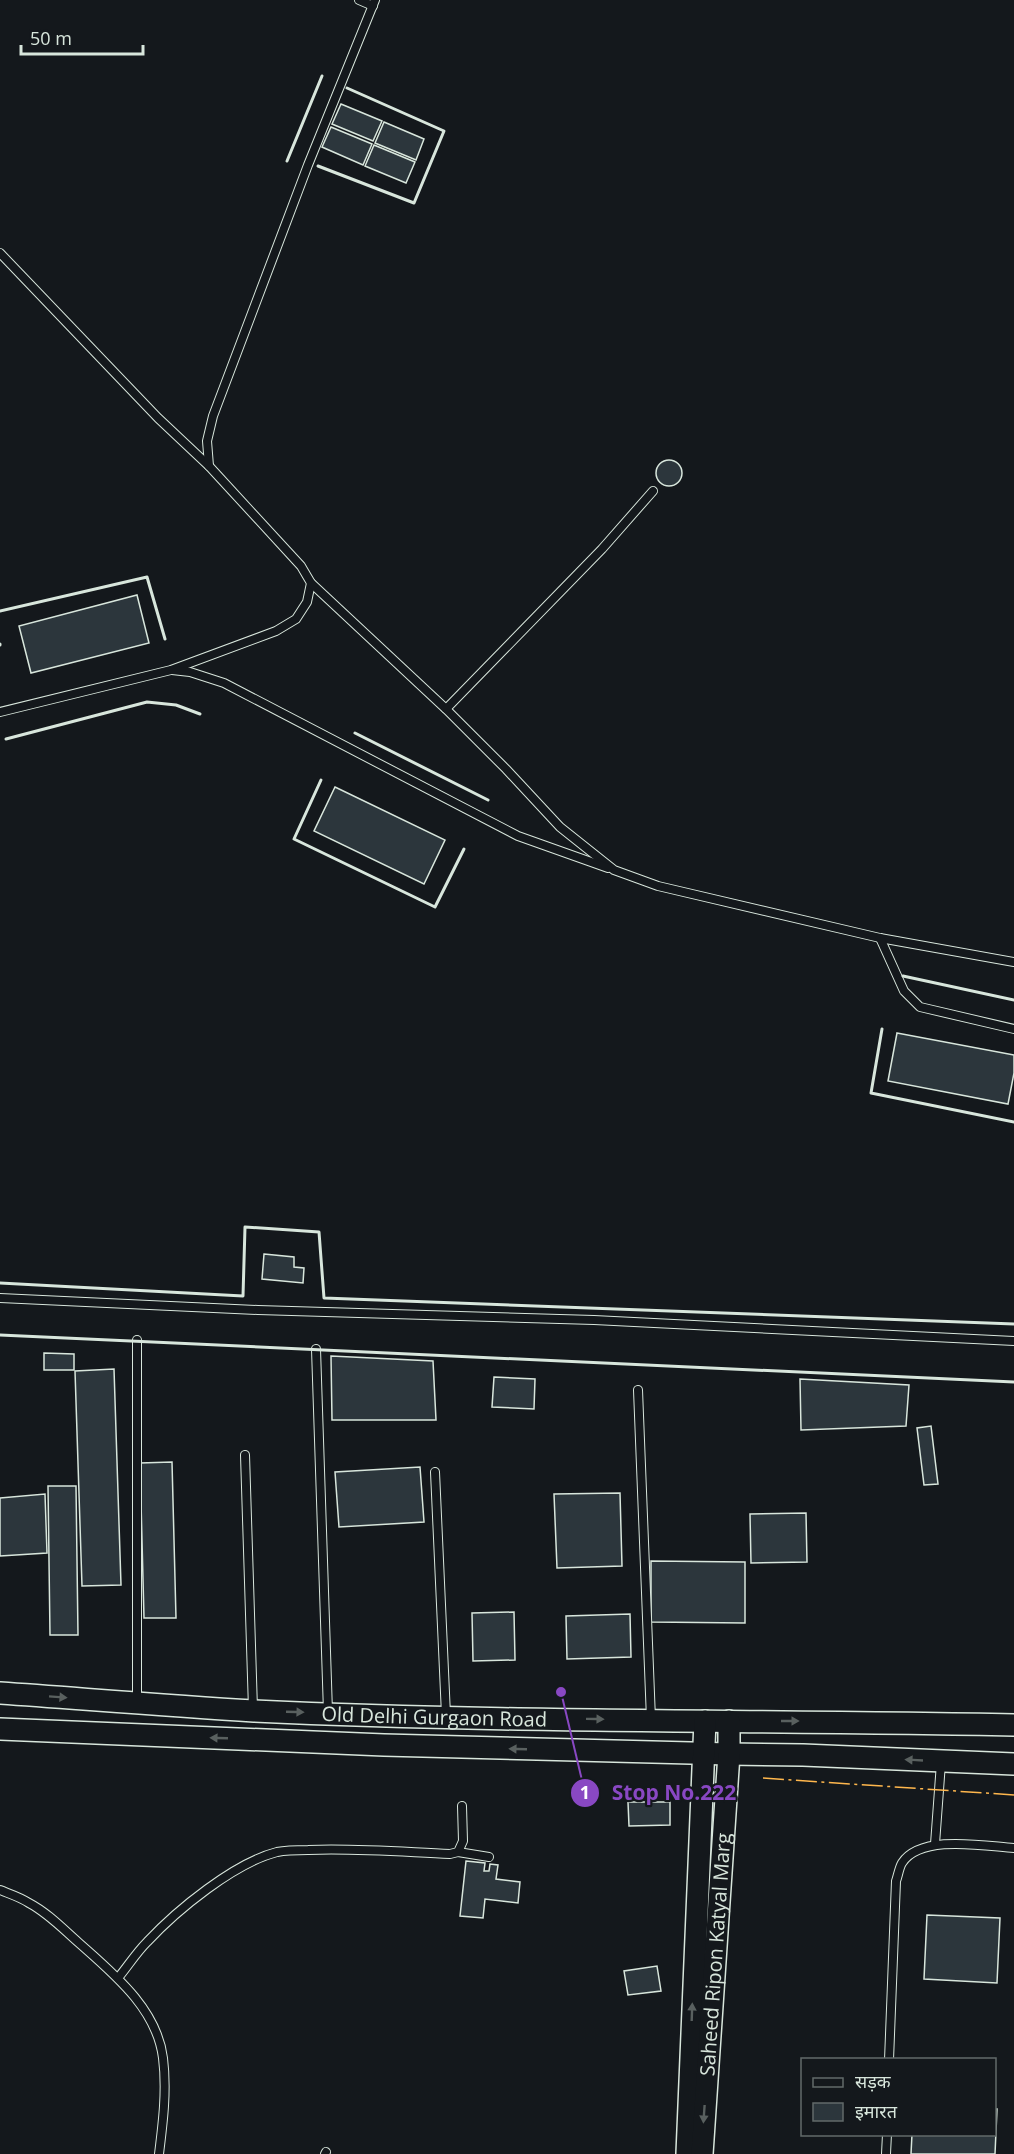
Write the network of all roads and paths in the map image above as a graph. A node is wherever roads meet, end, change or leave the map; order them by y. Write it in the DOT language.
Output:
graph roads {
  1 [pos="359,0"];
  2 [pos="374,3"];
  3 [pos="0,253"];
  4 [pos="209,466"];
  5 [pos="653,492"];
  6 [pos="311,583"];
  7 [pos="171,670"];
  8 [pos="446,709"];
  9 [pos="0,712"];
  10 [pos="614,870"];
  11 [pos="880,938"];
  12 [pos="1014,962"];
  13 [pos="1014,1029"];
  14 [pos="0,1299"];
  15 [pos="137,1340"];
  16 [pos="1014,1341"];
  17 [pos="316,1349"];
  18 [pos="638,1390"];
  19 [pos="245,1455"];
  20 [pos="435,1472"];
  21 [pos="0,1693"];
  22 [pos="137,1703"];
  23 [pos="254,1710"];
  24 [pos="328,1713"];
  25 [pos="446,1717"];
  26 [pos="651,1720"];
  27 [pos="705,1721"];
  28 [pos="729,1721"];
  29 [pos="1014,1725"];
  30 [pos="0,1729"];
  31 [pos="703,1754"];
  32 [pos="729,1754"];
  33 [pos="941,1762"];
  34 [pos="1014,1764"];
  35 [pos="462,1806"];
  36 [pos="935,1844"];
  37 [pos="1014,1848"];
  38 [pos="458,1852"];
  39 [pos="489,1857"];
  40 [pos="0,1890"];
  41 [pos="118,1978"];
  42 [pos="889,2058"];
  43 [pos="887,2136"];
  44 [pos="159,2154"];
  45 [pos="687,2154"];
  46 [pos="702,2154"];
  47 [pos="886,2154"];
  1 -- 2 [label="lane"];
  2 -- 4 [label="lane"];
  3 -- 4 [label="lane"];
  4 -- 6 [label="lane"];
  5 -- 8 [label="lane"];
  6 -- 7 [label="lane"];
  6 -- 8 [label="lane"];
  7 -- 9 [label="lane"];
  7 -- 10 [label="lane"];
  8 -- 10 [label="lane"];
  10 -- 11 [label="lane"];
  11 -- 12 [label="lane"];
  11 -- 13 [label="lane"];
  14 -- 16 [label="lane"];
  15 -- 22 [label="lane"];
  17 -- 24 [label="lane"];
  18 -- 26 [label="lane"];
  19 -- 23 [label="lane"];
  20 -- 25 [label="lane"];
  21 -- 22 [label="main road, Old Delhi Gurgaon Road, one-way"];
  22 -- 23 [label="main road, Old Delhi Gurgaon Road"];
  23 -- 24 [label="main road, Old Delhi Gurgaon Road, one-way"];
  24 -- 25 [label="main road, Old Delhi Gurgaon Road"];
  25 -- 26 [label="main road, Old Delhi Gurgaon Road, one-way"];
  26 -- 27 [label="main road, Old Delhi Gurgaon Road"];
  27 -- 28 [label="main road, Old Delhi Gurgaon Road"];
  27 -- 31 [label="main road, Saheed Ripon Katyal Marg"];
  28 -- 29 [label="main road, Old Delhi Gurgaon Road, one-way"];
  28 -- 32 [label="main road, Saheed Ripon Katyal Marg"];
  31 -- 30 [label="main road, Old Delhi Gurgaon Road, one-way"];
  31 -- 32 [label="main road, Old Delhi Gurgaon Road"];
  45 -- 31 [label="main road, Saheed Ripon Katyal Marg, one-way"];
  33 -- 32 [label="main road, Old Delhi Gurgaon Road, one-way"];
  32 -- 46 [label="main road, Saheed Ripon Katyal Marg, one-way"];
  33 -- 34 [label="main road, Old Delhi Gurgaon Road"];
  33 -- 36 [label="lane"];
  35 -- 38 [label="lane"];
  36 -- 37 [label="lane"];
  36 -- 42 [label="lane"];
  38 -- 39 [label="lane"];
  38 -- 41 [label="lane"];
  40 -- 41 [label="lane"];
  41 -- 44 [label="lane"];
  43 -- 47 [label="lane"];
}
